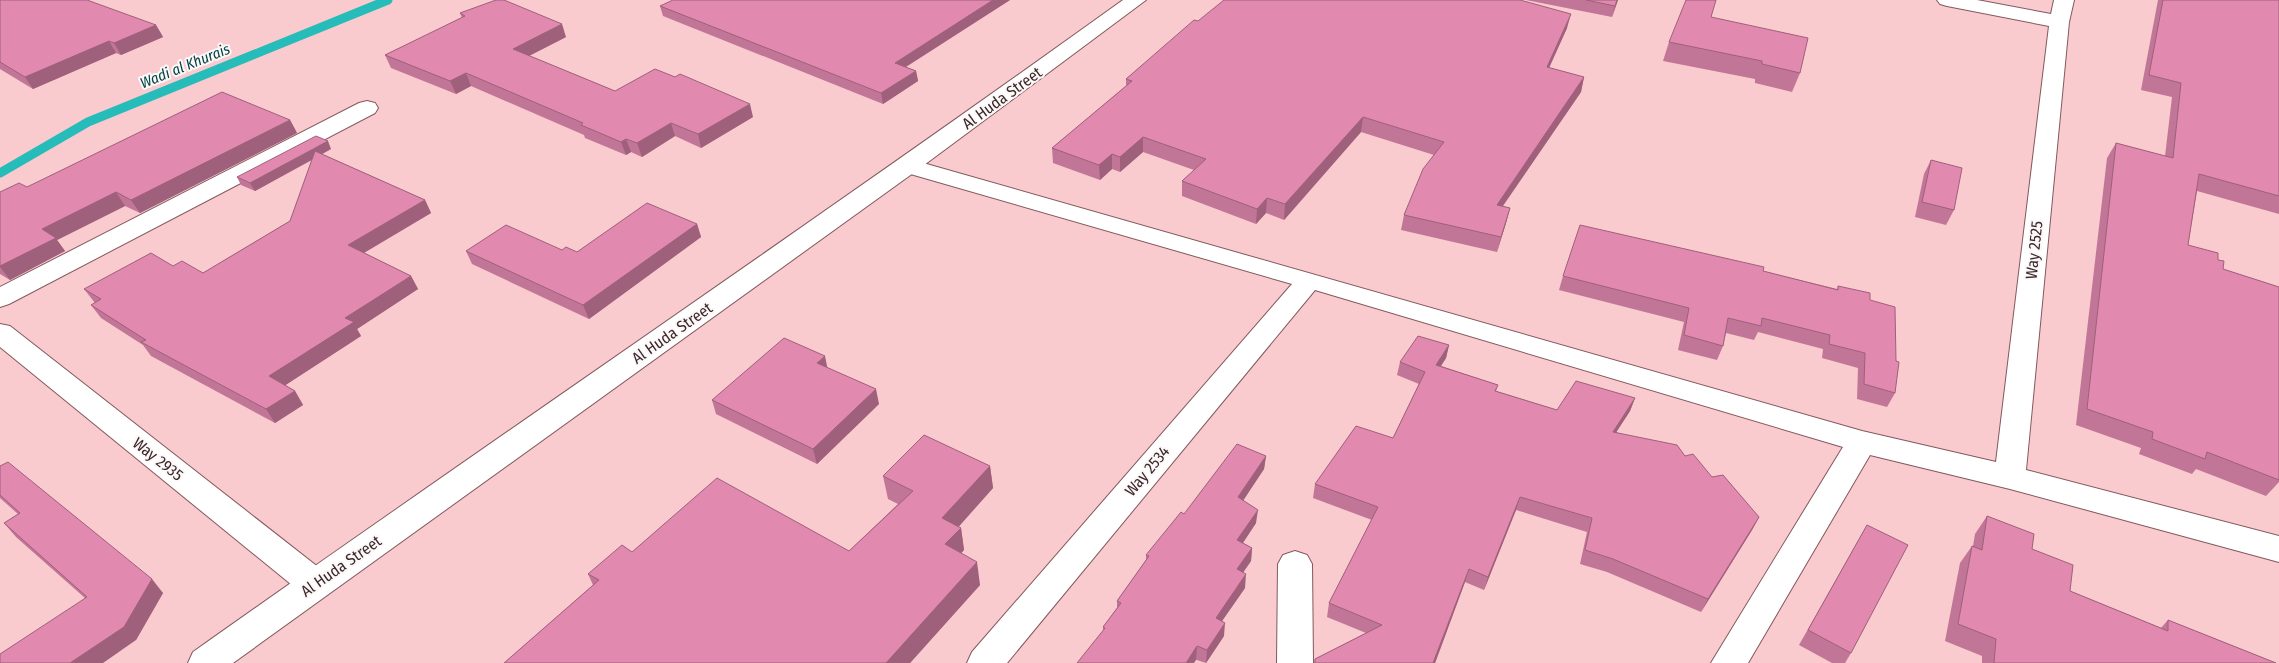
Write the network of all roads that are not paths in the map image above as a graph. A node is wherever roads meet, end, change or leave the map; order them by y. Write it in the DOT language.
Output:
graph roads {
  1 [pos="1136,0"];
  2 [pos="1947,0"];
  3 [pos="2062,11"];
  4 [pos="367,108"];
  5 [pos="908,166"];
  6 [pos="1310,280"];
  7 [pos="0,298"];
  8 [pos="0,334"];
  9 [pos="1862,442"];
  10 [pos="2010,477"];
  11 [pos="2279,549"];
  12 [pos="1295,564"];
  13 [pos="315,584"];
  14 [pos="206,663"];
  15 [pos="985,663"];
  16 [pos="1295,663"];
  17 [pos="1729,663"];
  1 -- 5 [label="street, Al Huda Street"];
  2 -- 3 [label="street, Way 2525"];
  3 -- 10 [label="street, Way 2525"];
  4 -- 7 [label="street"];
  5 -- 6 [label="street"];
  5 -- 13 [label="street, Al Huda Street"];
  6 -- 9 [label="street"];
  6 -- 15 [label="street, Way 2534"];
  8 -- 13 [label="street, Way 2935"];
  9 -- 10 [label="street"];
  9 -- 17 [label="street"];
  10 -- 11 [label="street"];
  12 -- 16 [label="street"];
  13 -- 14 [label="street, Al Huda Street"];
}
